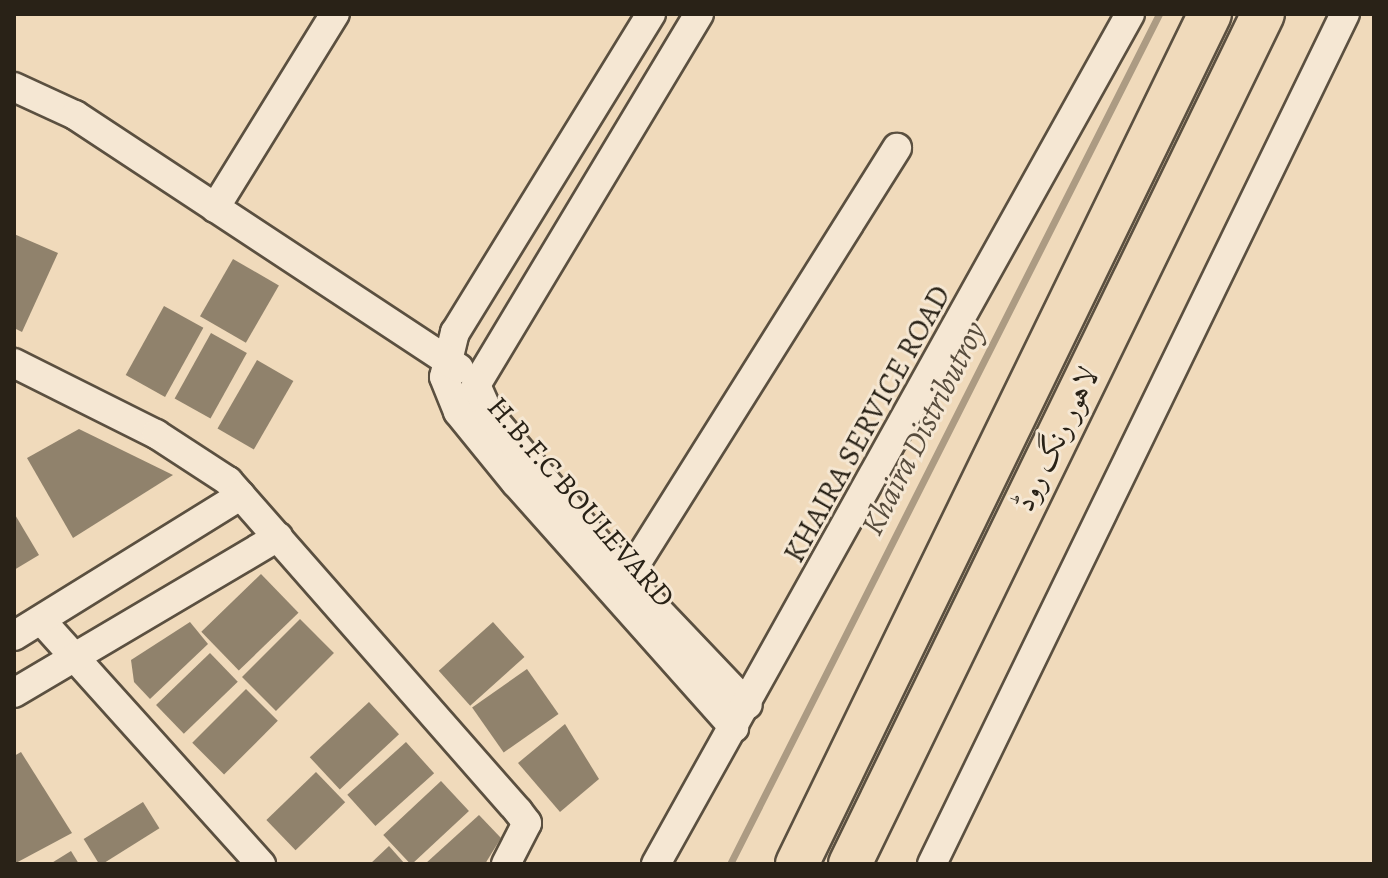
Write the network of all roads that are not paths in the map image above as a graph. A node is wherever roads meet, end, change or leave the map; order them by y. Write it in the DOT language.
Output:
graph roads {
  1 [pos="335,14"];
  2 [pos="651,14"];
  3 [pos="699,14"];
  4 [pos="1130,14"];
  5 [pos="1210,14"];
  6 [pos="1263,14"];
  7 [pos="1345,14"];
  8 [pos="14,87"];
  9 [pos="897,148"];
  10 [pos="215,208"];
  11 [pos="444,360"];
  12 [pos="14,363"];
  13 [pos="477,378"];
  14 [pos="241,495"];
  15 [pos="278,537"];
  16 [pos="627,578"];
  17 [pos="41,620"];
  18 [pos="14,636"];
  19 [pos="72,658"];
  20 [pos="14,693"];
  21 [pos="741,716"];
  22 [pos="261,864"];
  23 [pos="506,864"];
  24 [pos="656,864"];
  25 [pos="797,864"];
  26 [pos="850,864"];
  27 [pos="932,864"];
  1 -- 10 [label="street"];
  2 -- 11 [label="street"];
  3 -- 13 [label="street, H.B.F.C BOULEVARD"];
  4 -- 21 [label="street, KHAIRA SERVICE ROAD"];
  5 -- 25 [label="highway, لاہور رنگ روڈ"];
  6 -- 26 [label="highway, لاہور رنگ روڈ"];
  7 -- 27 [label="street"];
  8 -- 10 [label="street"];
  9 -- 16 [label="street"];
  10 -- 11 [label="street"];
  11 -- 13 [label="street"];
  11 -- 21 [label="street, H.B.F.C BOULEVARD"];
  12 -- 14 [label="street"];
  13 -- 16 [label="street, H.B.F.C BOULEVARD"];
  14 -- 15 [label="street"];
  14 -- 17 [label="street"];
  15 -- 19 [label="street"];
  15 -- 23 [label="street"];
  16 -- 21 [label="street, H.B.F.C BOULEVARD"];
  17 -- 18 [label="street"];
  17 -- 19 [label="street"];
  19 -- 20 [label="street"];
  19 -- 22 [label="street"];
  21 -- 24 [label="street, KHAIRA SERVICE ROAD"];
}
